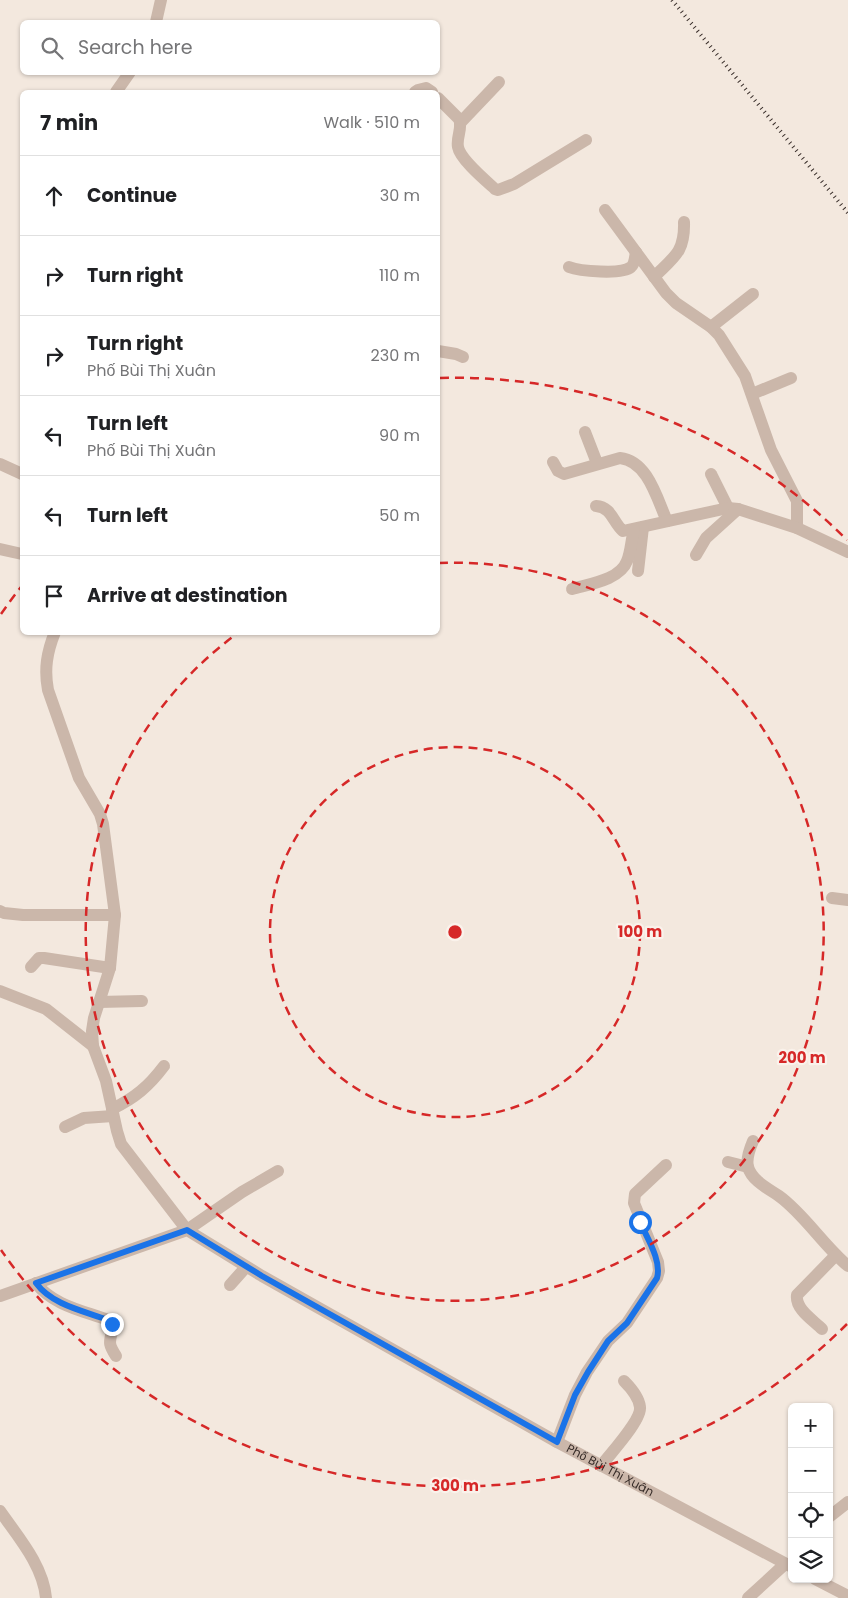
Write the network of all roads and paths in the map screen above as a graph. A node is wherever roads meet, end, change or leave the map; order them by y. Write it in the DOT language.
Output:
graph roads {
  1 [pos="161,0"];
  2 [pos="156,20"];
  3 [pos="128,75"];
  4 [pos="499,82"];
  5 [pos="117,90"];
  6 [pos="440,100"];
  7 [pos="460,123"];
  8 [pos="586,140"];
  9 [pos="606,210"];
  10 [pos="684,222"];
  11 [pos="636,252"];
  12 [pos="569,266"];
  13 [pos="654,277"];
  14 [pos="753,294"];
  15 [pos="711,327"];
  16 [pos="440,351"];
  17 [pos="463,357"];
  18 [pos="791,378"];
  19 [pos="752,394"];
  20 [pos="585,432"];
  21 [pos="553,462"];
  22 [pos="0,464"];
  23 [pos="597,464"];
  24 [pos="20,473"];
  25 [pos="711,474"];
  26 [pos="596,506"];
  27 [pos="733,509"];
  28 [pos="667,521"];
  29 [pos="638,528"];
  30 [pos="797,528"];
  31 [pos="0,549"];
  32 [pos="848,552"];
  33 [pos="20,554"];
  34 [pos="696,555"];
  35 [pos="638,571"];
  36 [pos="572,589"];
  37 [pos="54,635"];
  38 [pos="832,898"];
  39 [pos="848,900"];
  40 [pos="0,911"];
  41 [pos="115,915"];
  42 [pos="31,967"];
  43 [pos="110,968"];
  44 [pos="0,991"];
  45 [pos="142,1001"];
  46 [pos="99,1002"];
  47 [pos="93,1046"];
  48 [pos="164,1066"];
  49 [pos="112,1112"];
  50 [pos="65,1127"];
  51 [pos="753,1141"];
  52 [pos="728,1162"];
  53 [pos="666,1166"];
  54 [pos="748,1167"];
  55 [pos="278,1171"];
  56 [pos="187,1230"];
  57 [pos="836,1255"];
  58 [pos="848,1266"];
  59 [pos="246,1267"];
  60 [pos="36,1283"];
  61 [pos="230,1285"];
  62 [pos="0,1296"];
  63 [pos="822,1328"];
  64 [pos="116,1356"];
  65 [pos="624,1381"];
  66 [pos="557,1442"];
  67 [pos="601,1466"];
  68 [pos="848,1502"];
  69 [pos="0,1511"];
  70 [pos="833,1514"];
  71 [pos="788,1564"];
  72 [pos="788,1567"];
  73 [pos="823,1583"];
  74 [pos="848,1596"];
  75 [pos="46,1598"];
  76 [pos="748,1598"];
  1 -- 2 [label="street"];
  3 -- 5 [label="street"];
  4 -- 7 [label="street"];
  6 -- 7 [label="street"];
  7 -- 8 [label="street"];
  9 -- 11 [label="street"];
  10 -- 13 [label="street"];
  11 -- 12 [label="street"];
  11 -- 13 [label="street"];
  13 -- 15 [label="street"];
  14 -- 15 [label="street"];
  15 -- 19 [label="street"];
  16 -- 17 [label="street"];
  18 -- 19 [label="street"];
  19 -- 30 [label="street"];
  20 -- 23 [label="street"];
  21 -- 23 [label="street"];
  22 -- 24 [label="street"];
  23 -- 28 [label="street"];
  25 -- 27 [label="street"];
  26 -- 29 [label="street"];
  27 -- 28 [label="street"];
  27 -- 30 [label="street"];
  27 -- 34 [label="street"];
  28 -- 29 [label="street"];
  29 -- 35 [label="street"];
  29 -- 36 [label="street"];
  30 -- 32 [label="street"];
  31 -- 33 [label="street"];
  37 -- 41 [label="street"];
  38 -- 39 [label="street"];
  40 -- 41 [label="street"];
  41 -- 43 [label="street"];
  42 -- 43 [label="street"];
  43 -- 46 [label="street"];
  44 -- 47 [label="street"];
  45 -- 46 [label="street"];
  46 -- 47 [label="street"];
  47 -- 49 [label="street"];
  48 -- 49 [label="street"];
  49 -- 50 [label="street"];
  49 -- 56 [label="street"];
  51 -- 54 [label="street"];
  52 -- 54 [label="street"];
  53 -- 66 [label="street"];
  54 -- 57 [label="street"];
  55 -- 56 [label="street"];
  56 -- 59 [label="street, Phố Bùi Thị Xuân"];
  56 -- 60 [label="street"];
  57 -- 58 [label="street"];
  57 -- 63 [label="street"];
  59 -- 61 [label="street"];
  59 -- 66 [label="street, Phố Bùi Thị Xuân"];
  60 -- 62 [label="street"];
  60 -- 64 [label="street"];
  65 -- 67 [label="street"];
  66 -- 67 [label="street, Phố Bùi Thị Xuân"];
  67 -- 71 [label="street, Phố Bùi Thị Xuân"];
  68 -- 70 [label="street"];
  69 -- 75 [label="street"];
  72 -- 76 [label="street"];
  73 -- 74 [label="street"];
}
